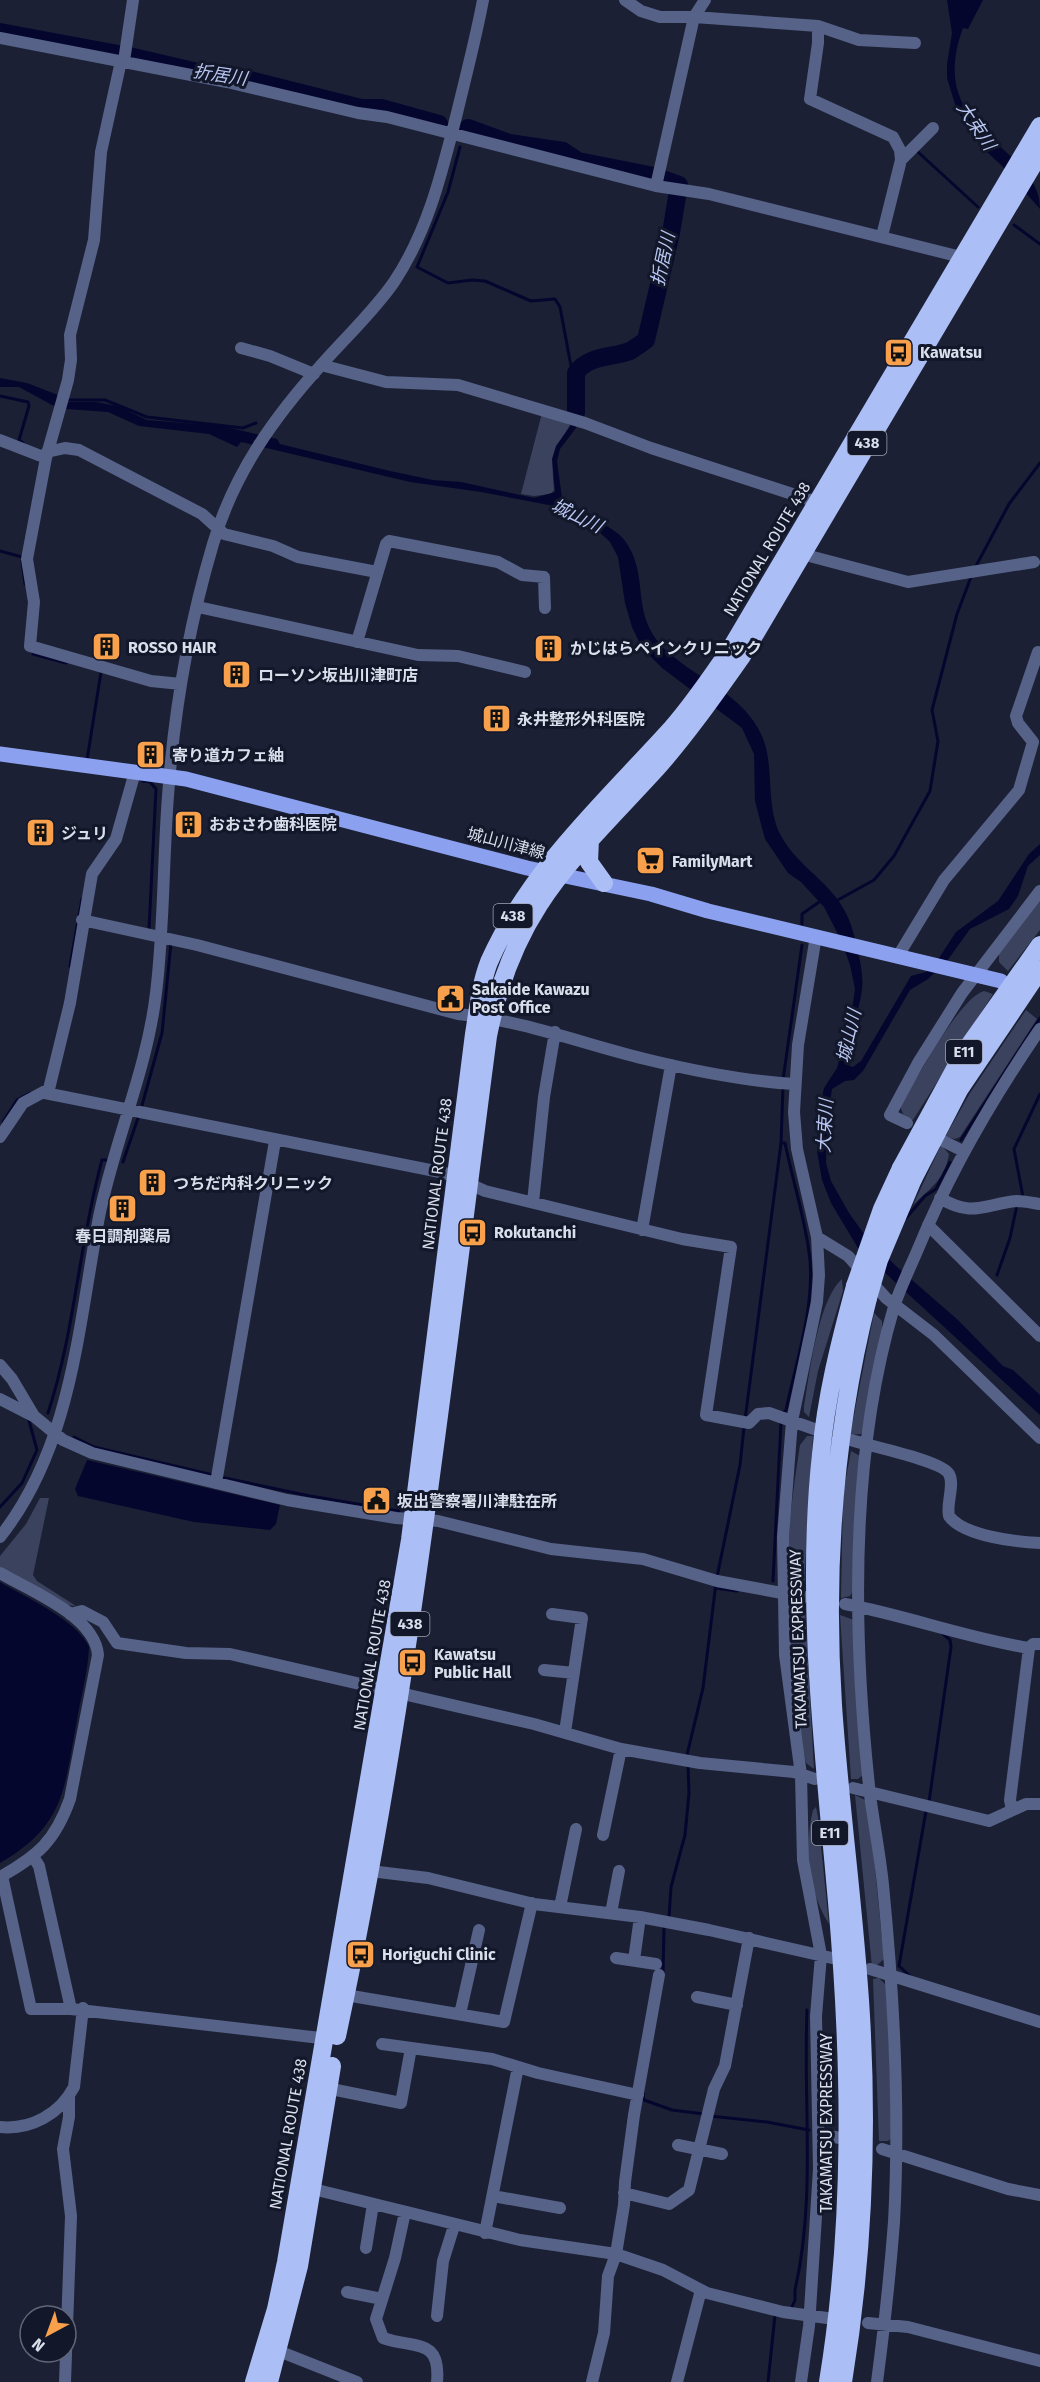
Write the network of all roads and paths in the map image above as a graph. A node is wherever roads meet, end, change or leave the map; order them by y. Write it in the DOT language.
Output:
graph roads {
  1 [pos="133,0"];
  2 [pos="483,0"];
  3 [pos="626,0"];
  4 [pos="705,0"];
  5 [pos="694,17"];
  6 [pos="818,26"];
  7 [pos="0,38"];
  8 [pos="915,44"];
  9 [pos="123,58"];
  10 [pos="1040,126"];
  11 [pos="933,128"];
  12 [pos="452,133"];
  13 [pos="1035,148"];
  14 [pos="901,160"];
  15 [pos="657,180"];
  16 [pos="882,236"];
  17 [pos="969,259"];
  18 [pos="241,348"];
  19 [pos="317,369"];
  20 [pos="0,440"];
  21 [pos="43,456"];
  22 [pos="824,504"];
  23 [pos="218,527"];
  24 [pos="795,553"];
  25 [pos="1034,562"];
  26 [pos="377,572"];
  27 [pos="198,607"];
  28 [pos="546,608"];
  29 [pos="357,642"];
  30 [pos="1038,652"];
  31 [pos="525,672"];
  32 [pos="181,684"];
  33 [pos="702,700"];
  34 [pos="0,754"];
  35 [pos="134,777"];
  36 [pos="170,777"];
  37 [pos="590,839"];
  38 [pos="550,873"];
  39 [pos="604,883"];
  40 [pos="1040,891"];
  41 [pos="82,920"];
  42 [pos="816,936"];
  43 [pos="160,937"];
  44 [pos="1040,945"];
  45 [pos="901,957"];
  46 [pos="1040,970"];
  47 [pos="973,974"];
  48 [pos="1001,981"];
  49 [pos="485,1017"];
  50 [pos="1040,1029"];
  51 [pos="555,1032"];
  52 [pos="671,1065"];
  53 [pos="786,1084"];
  54 [pos="45,1093"];
  55 [pos="136,1111"];
  56 [pos="907,1123"];
  57 [pos="0,1137"];
  58 [pos="275,1141"];
  59 [pos="943,1141"];
  60 [pos="963,1151"];
  61 [pos="907,1174"];
  62 [pos="463,1181"];
  63 [pos="940,1198"];
  64 [pos="533,1202"];
  65 [pos="1040,1204"];
  66 [pos="927,1227"];
  67 [pos="642,1230"];
  68 [pos="817,1237"];
  69 [pos="862,1292"];
  70 [pos="896,1301"];
  71 [pos="1040,1335"];
  72 [pos="0,1365"];
  73 [pos="0,1399"];
  74 [pos="28,1413"];
  75 [pos="792,1421"];
  76 [pos="817,1430"];
  77 [pos="54,1432"];
  78 [pos="1040,1438"];
  79 [pos="851,1440"];
  80 [pos="866,1445"];
  81 [pos="217,1479"];
  82 [pos="420,1520"];
  83 [pos="3,1529"];
  84 [pos="1040,1543"];
  85 [pos="0,1573"];
  86 [pos="784,1593"];
  87 [pos="804,1597"];
  88 [pos="851,1606"];
  89 [pos="70,1614"];
  90 [pos="552,1614"];
  91 [pos="1035,1646"];
  92 [pos="544,1670"];
  93 [pos="574,1673"];
  94 [pos="392,1693"];
  95 [pos="565,1732"];
  96 [pos="621,1749"];
  97 [pos="801,1775"];
  98 [pos="815,1779"];
  99 [pos="853,1788"];
  100 [pos="870,1792"];
  101 [pos="1040,1803"];
  102 [pos="1012,1810"];
  103 [pos="576,1828"];
  104 [pos="603,1835"];
  105 [pos="34,1858"];
  106 [pos="362,1870"];
  107 [pos="619,1871"];
  108 [pos="1,1876"];
  109 [pos="532,1903"];
  110 [pos="560,1907"];
  111 [pos="611,1914"];
  112 [pos="640,1917"];
  113 [pos="479,1930"];
  114 [pos="749,1938"];
  115 [pos="826,1957"];
  116 [pos="616,1958"];
  117 [pos="634,1960"];
  118 [pos="870,1969"];
  119 [pos="888,1975"];
  120 [pos="339,1994"];
  121 [pos="697,1997"];
  122 [pos="736,2005"];
  123 [pos="77,2008"];
  124 [pos="460,2014"];
  125 [pos="1040,2022"];
  126 [pos="331,2039"];
  127 [pos="382,2044"];
  128 [pos="411,2048"];
  129 [pos="518,2067"];
  130 [pos="322,2088"];
  131 [pos="638,2095"];
  132 [pos="69,2097"];
  133 [pos="0,2127"];
  134 [pos="819,2134"];
  135 [pos="840,2138"];
  136 [pos="678,2145"];
  137 [pos="882,2149"];
  138 [pos="700,2150"];
  139 [pos="895,2153"];
  140 [pos="722,2154"];
  141 [pos="306,2187"];
  142 [pos="624,2193"];
  143 [pos="1040,2195"];
  144 [pos="493,2196"];
  145 [pos="373,2204"];
  146 [pos="560,2208"];
  147 [pos="405,2212"];
  148 [pos="454,2226"];
  149 [pos="484,2233"];
  150 [pos="366,2248"];
  151 [pos="615,2254"];
  152 [pos="701,2290"];
  153 [pos="348,2292"];
  154 [pos="382,2299"];
  155 [pos="436,2316"];
  156 [pos="809,2316"];
  157 [pos="827,2318"];
  158 [pos="882,2324"];
  159 [pos="860,2325"];
  160 [pos="272,2348"];
  161 [pos="1040,2361"];
  162 [pos="65,2382"];
  163 [pos="255,2382"];
  164 [pos="269,2382"];
  165 [pos="357,2382"];
  166 [pos="437,2382"];
  167 [pos="592,2382"];
  168 [pos="677,2382"];
  169 [pos="801,2382"];
  170 [pos="828,2382"];
  171 [pos="845,2382"];
  172 [pos="877,2382"];
  1 -- 9 [label="street"];
  2 -- 12 [label="street"];
  3 -- 5 [label="street"];
  4 -- 5 [label="street"];
  5 -- 6 [label="street"];
  5 -- 15 [label="street"];
  6 -- 8 [label="street"];
  6 -- 14 [label="street"];
  7 -- 9 [label="street"];
  9 -- 12 [label="street"];
  9 -- 21 [label="street"];
  10 -- 13 [label="highway, NATIONAL ROUTE 438 / 438"];
  11 -- 14 [label="street"];
  12 -- 15 [label="street"];
  12 -- 19 [label="street"];
  13 -- 17 [label="highway, NATIONAL ROUTE 438 / 438"];
  14 -- 16 [label="street"];
  15 -- 16 [label="street"];
  16 -- 17 [label="street"];
  17 -- 22 [label="highway, NATIONAL ROUTE 438 / 438"];
  18 -- 19 [label="street"];
  19 -- 22 [label="street"];
  19 -- 23 [label="street"];
  20 -- 21 [label="street"];
  21 -- 23 [label="street"];
  21 -- 32 [label="street"];
  22 -- 24 [label="highway, NATIONAL ROUTE 438 / 438"];
  23 -- 26 [label="street"];
  23 -- 27 [label="street"];
  24 -- 25 [label="street"];
  24 -- 33 [label="highway, NATIONAL ROUTE 438 / 438"];
  26 -- 28 [label="street"];
  26 -- 29 [label="street"];
  27 -- 29 [label="street"];
  27 -- 32 [label="street"];
  29 -- 31 [label="street"];
  30 -- 45 [label="street"];
  32 -- 36 [label="street"];
  33 -- 37 [label="highway, NATIONAL ROUTE 438 / 438"];
  33 -- 38 [label="highway, NATIONAL ROUTE 438 / 438"];
  34 -- 35 [label="main road, 城山川津線"];
  35 -- 36 [label="main road, 城山川津線"];
  35 -- 41 [label="street"];
  36 -- 38 [label="main road, 城山川津線"];
  36 -- 43 [label="street"];
  37 -- 38 [label="highway, NATIONAL ROUTE 438 / 438"];
  37 -- 39 [label="highway"];
  38 -- 39 [label="main road, 城山川津線"];
  38 -- 49 [label="highway, NATIONAL ROUTE 438 / 438"];
  39 -- 42 [label="main road, 城山川津線"];
  40 -- 47 [label="street"];
  41 -- 43 [label="street"];
  41 -- 54 [label="street"];
  42 -- 45 [label="main road, 城山川津線"];
  42 -- 53 [label="street"];
  43 -- 49 [label="street"];
  43 -- 55 [label="street"];
  44 -- 61 [label="highway, TAKAMATSU EXPRESSWAY / E11"];
  45 -- 47 [label="main road, 城山川津線"];
  46 -- 61 [label="highway, TAKAMATSU EXPRESSWAY / E11"];
  47 -- 48 [label="main road, 城山川津線"];
  47 -- 56 [label="street"];
  49 -- 51 [label="street"];
  49 -- 62 [label="highway, NATIONAL ROUTE 438 / 438"];
  50 -- 60 [label="street"];
  51 -- 52 [label="street"];
  51 -- 64 [label="street"];
  52 -- 53 [label="street"];
  52 -- 67 [label="street"];
  53 -- 68 [label="street"];
  54 -- 55 [label="street"];
  54 -- 57 [label="street"];
  55 -- 58 [label="street"];
  55 -- 77 [label="street"];
  58 -- 62 [label="street"];
  58 -- 81 [label="street"];
  59 -- 60 [label="street"];
  60 -- 63 [label="street"];
  61 -- 69 [label="highway, TAKAMATSU EXPRESSWAY / E11, bridge"];
  62 -- 64 [label="street"];
  62 -- 82 [label="highway, NATIONAL ROUTE 438 / 438"];
  63 -- 65 [label="street"];
  63 -- 66 [label="street"];
  64 -- 67 [label="street"];
  66 -- 70 [label="street"];
  66 -- 71 [label="street"];
  67 -- 75 [label="street"];
  68 -- 70 [label="street"];
  68 -- 75 [label="street"];
  69 -- 159 [label="highway, TAKAMATSU EXPRESSWAY / E11"];
  69 -- 170 [label="highway, TAKAMATSU EXPRESSWAY / E11"];
  70 -- 78 [label="street"];
  70 -- 80 [label="street"];
  72 -- 74 [label="street"];
  73 -- 74 [label="street"];
  74 -- 77 [label="street"];
  75 -- 76 [label="street"];
  75 -- 86 [label="street"];
  77 -- 81 [label="street"];
  77 -- 83 [label="street"];
  79 -- 80 [label="street"];
  80 -- 84 [label="street"];
  80 -- 88 [label="street"];
  81 -- 82 [label="street"];
  82 -- 86 [label="street"];
  82 -- 94 [label="highway, NATIONAL ROUTE 438 / 438"];
  85 -- 89 [label="street"];
  86 -- 87 [label="street"];
  86 -- 97 [label="street"];
  88 -- 91 [label="street"];
  88 -- 100 [label="street"];
  89 -- 94 [label="street"];
  89 -- 105 [label="street"];
  90 -- 93 [label="street"];
  91 -- 102 [label="street"];
  92 -- 93 [label="street"];
  93 -- 95 [label="street"];
  94 -- 95 [label="street"];
  94 -- 106 [label="highway, NATIONAL ROUTE 438 / 438"];
  95 -- 96 [label="street"];
  96 -- 97 [label="street"];
  96 -- 104 [label="street"];
  97 -- 98 [label="street"];
  97 -- 115 [label="street"];
  99 -- 100 [label="street"];
  100 -- 102 [label="street"];
  100 -- 119 [label="street"];
  101 -- 102 [label="street"];
  103 -- 110 [label="street"];
  105 -- 108 [label="street"];
  105 -- 123 [label="street"];
  106 -- 109 [label="street"];
  106 -- 120 [label="highway, NATIONAL ROUTE 438 / 438"];
  107 -- 111 [label="street"];
  108 -- 123 [label="street"];
  109 -- 110 [label="street"];
  109 -- 124 [label="street"];
  110 -- 111 [label="street"];
  111 -- 112 [label="street"];
  112 -- 114 [label="street"];
  112 -- 117 [label="street"];
  113 -- 124 [label="street"];
  114 -- 115 [label="street"];
  114 -- 122 [label="street"];
  115 -- 134 [label="street"];
  116 -- 117 [label="street"];
  117 -- 131 [label="street"];
  118 -- 119 [label="street"];
  119 -- 125 [label="street"];
  119 -- 139 [label="street"];
  120 -- 124 [label="street"];
  120 -- 126 [label="highway, NATIONAL ROUTE 438 / 438"];
  121 -- 122 [label="street"];
  122 -- 138 [label="street"];
  123 -- 126 [label="street"];
  123 -- 132 [label="street"];
  126 -- 130 [label="highway, NATIONAL ROUTE 438 / 438"];
  127 -- 128 [label="street"];
  128 -- 129 [label="street"];
  128 -- 130 [label="street"];
  129 -- 131 [label="street"];
  129 -- 144 [label="street"];
  130 -- 141 [label="highway, NATIONAL ROUTE 438 / 438"];
  131 -- 142 [label="street"];
  132 -- 133 [label="street"];
  132 -- 162 [label="street"];
  134 -- 135 [label="street"];
  134 -- 156 [label="street"];
  136 -- 138 [label="street"];
  137 -- 139 [label="street"];
  138 -- 140 [label="street"];
  138 -- 142 [label="street"];
  139 -- 143 [label="street"];
  139 -- 158 [label="street"];
  141 -- 145 [label="street"];
  141 -- 160 [label="highway, NATIONAL ROUTE 438 / 438"];
  142 -- 151 [label="street"];
  144 -- 146 [label="street"];
  144 -- 149 [label="street"];
  145 -- 147 [label="street"];
  145 -- 150 [label="street"];
  147 -- 148 [label="street"];
  147 -- 154 [label="street"];
  148 -- 149 [label="street"];
  148 -- 155 [label="street"];
  149 -- 151 [label="street"];
  151 -- 152 [label="street"];
  151 -- 167 [label="street"];
  152 -- 156 [label="street"];
  152 -- 168 [label="street"];
  153 -- 154 [label="street"];
  154 -- 166 [label="street"];
  156 -- 157 [label="street"];
  156 -- 169 [label="street"];
  158 -- 159 [label="street"];
  158 -- 161 [label="street"];
  158 -- 172 [label="street"];
  159 -- 171 [label="highway, TAKAMATSU EXPRESSWAY"];
  160 -- 163 [label="highway, NATIONAL ROUTE 438 / 438"];
  160 -- 164 [label="highway, NATIONAL ROUTE 438 / 438"];
  160 -- 165 [label="street"];
}
